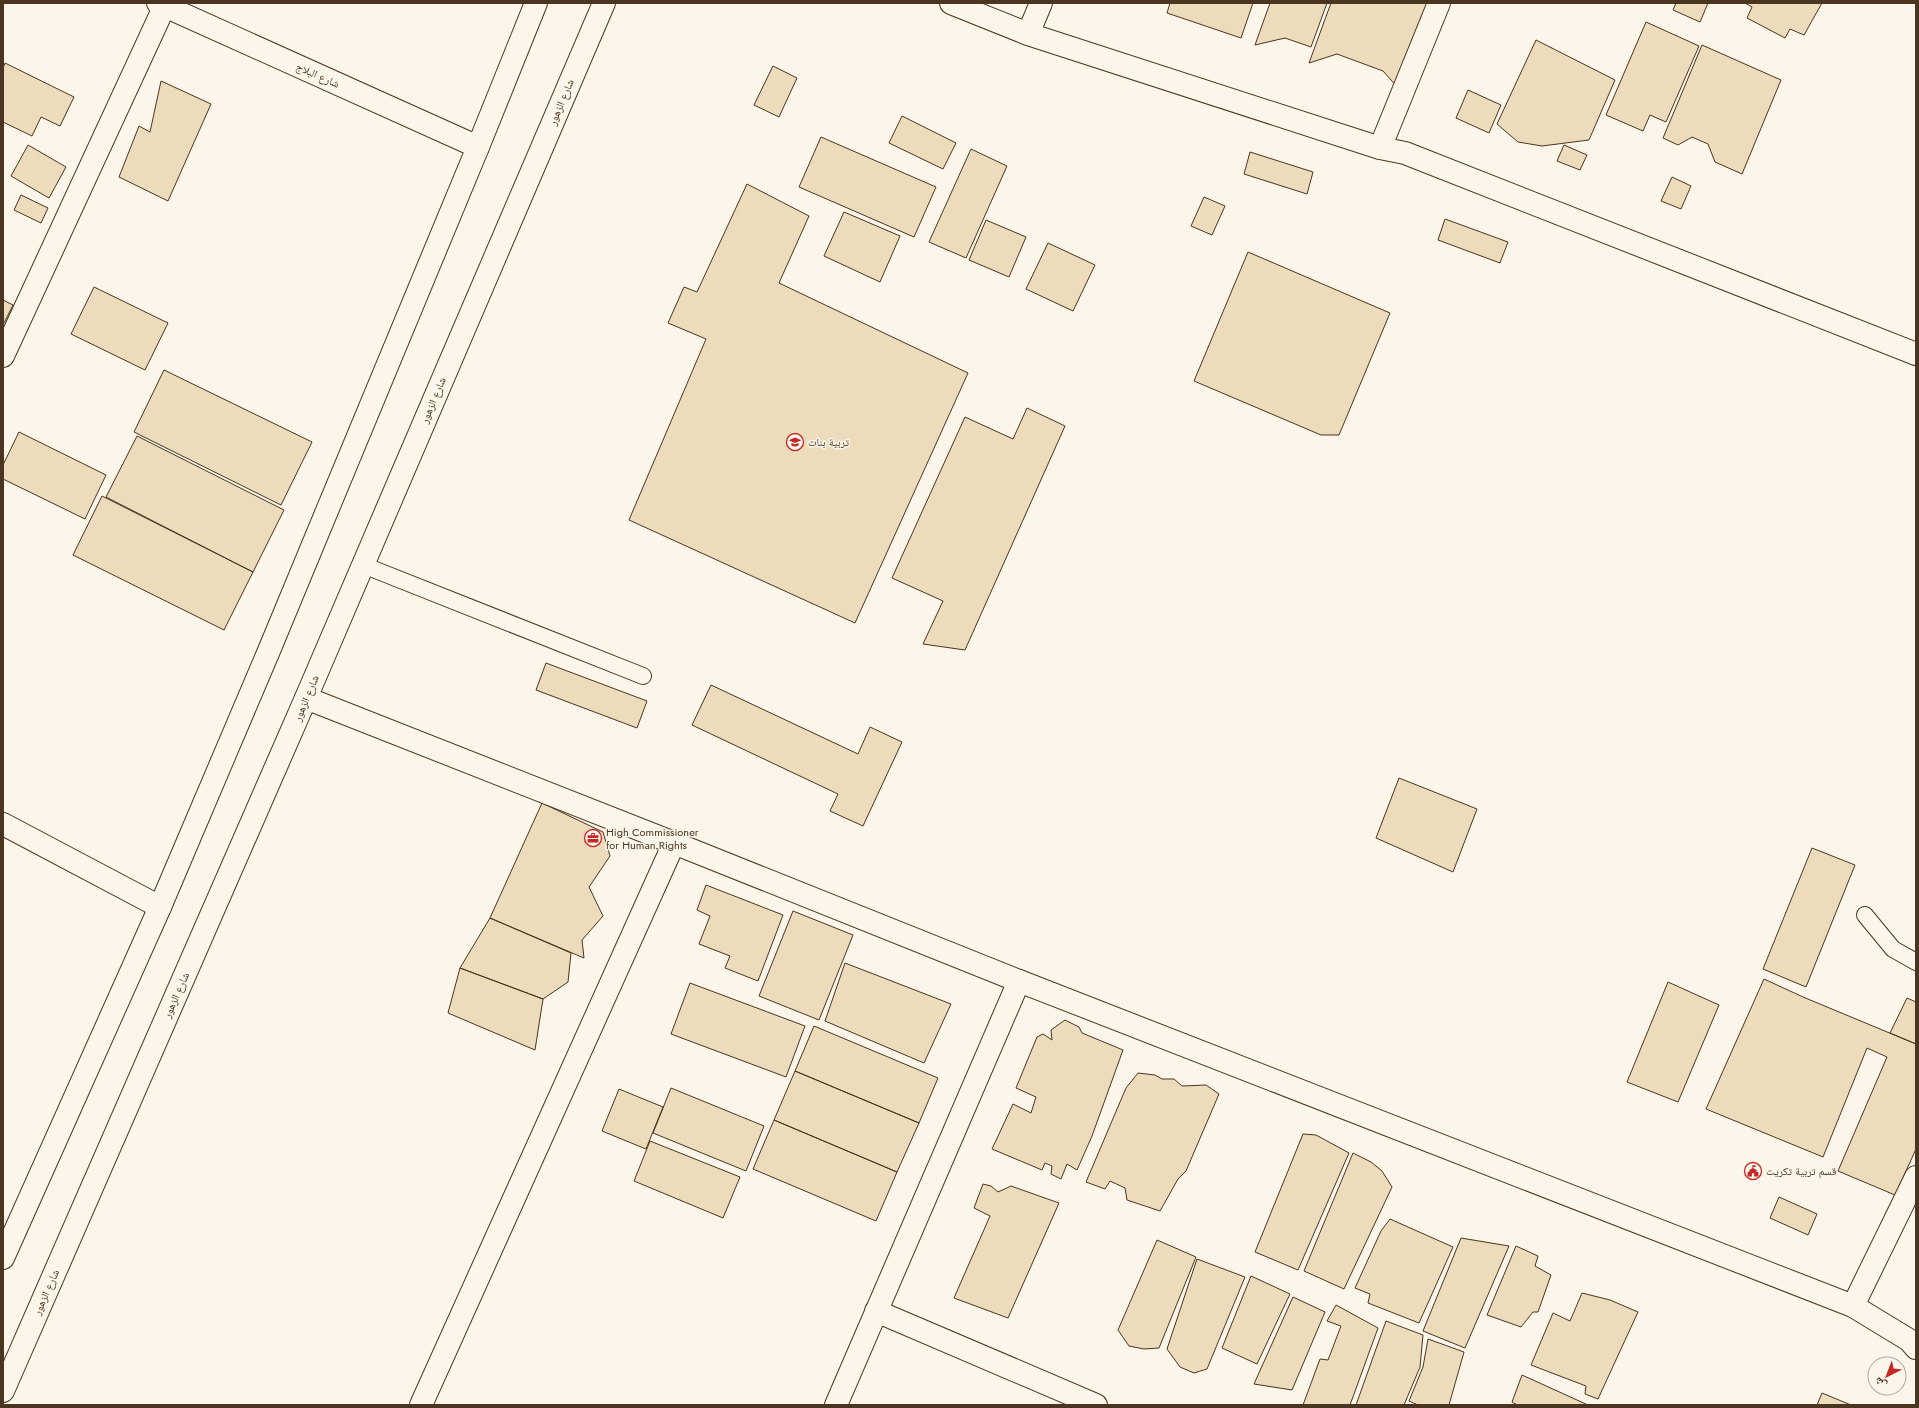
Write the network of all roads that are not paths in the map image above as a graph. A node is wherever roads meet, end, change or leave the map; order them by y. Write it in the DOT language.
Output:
graph roads {
  1 [pos="536,3"];
  2 [pos="604,3"];
  3 [pos="951,3"];
  4 [pos="1041,3"];
  5 [pos="1439,3"];
  6 [pos="163,4"];
  7 [pos="1028,34"];
  8 [pos="478,148"];
  9 [pos="1380,148"];
  10 [pos="1916,354"];
  11 [pos="3,356"];
  12 [pos="363,565"];
  13 [pos="643,676"];
  14 [pos="306,698"];
  15 [pos="3,824"];
  16 [pos="674,843"];
  17 [pos="160,907"];
  18 [pos="1865,915"];
  19 [pos="1916,962"];
  20 [pos="1019,981"];
  21 [pos="1916,1177"];
  22 [pos="3,1258"];
  23 [pos="1854,1306"];
  24 [pos="876,1311"];
  25 [pos="1916,1348"];
  26 [pos="3,1391"];
  27 [pos="421,1405"];
  28 [pos="836,1405"];
  29 [pos="1096,1405"];
  1 -- 8 [label="street"];
  2 -- 12 [label="street, شارع الزهور"];
  3 -- 7 [label="street"];
  4 -- 7 [label="street"];
  5 -- 9 [label="street"];
  6 -- 8 [label="street, شارع البلاج"];
  6 -- 11 [label="street"];
  7 -- 9 [label="street"];
  8 -- 17 [label="street"];
  9 -- 10 [label="street"];
  12 -- 13 [label="lane"];
  12 -- 14 [label="street, شارع الزهور"];
  14 -- 16 [label="street"];
  14 -- 26 [label="street, شارع الزهور"];
  15 -- 17 [label="street"];
  16 -- 20 [label="street"];
  16 -- 27 [label="street"];
  17 -- 22 [label="street"];
  18 -- 19 [label="lane"];
  20 -- 23 [label="street"];
  20 -- 24 [label="street"];
  21 -- 23 [label="street"];
  23 -- 25 [label="street"];
  24 -- 28 [label="street"];
  24 -- 29 [label="street"];
}
